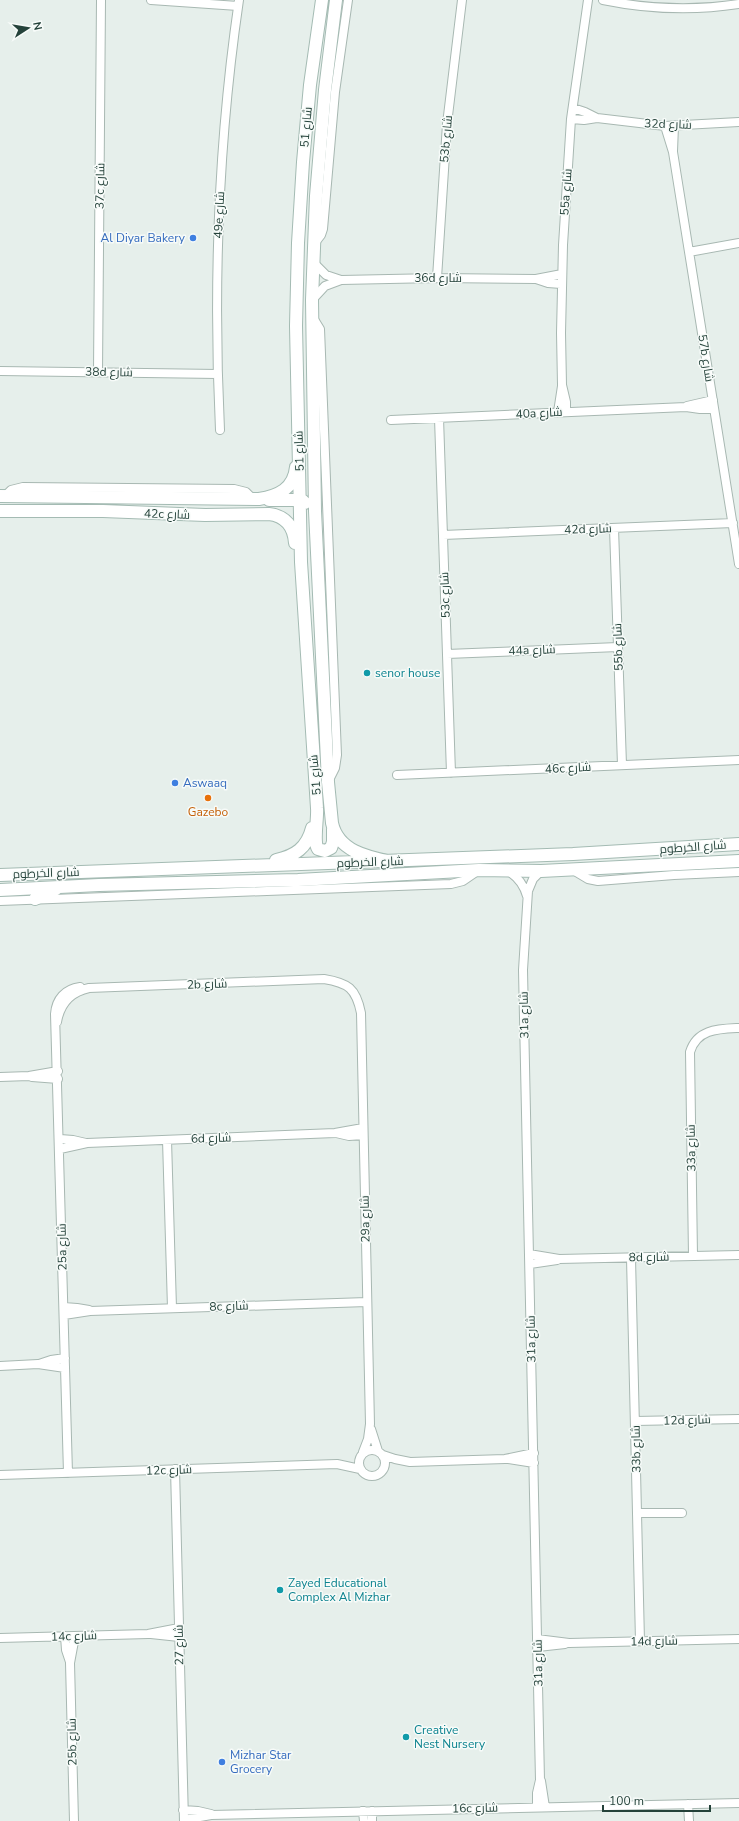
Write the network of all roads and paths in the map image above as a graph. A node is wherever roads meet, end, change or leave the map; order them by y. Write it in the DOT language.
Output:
graph roads {
  1 [pos="101,0"];
  2 [pos="151,0"];
  3 [pos="322,0"];
  4 [pos="336,0"];
  5 [pos="348,0"];
  6 [pos="462,0"];
  7 [pos="588,0"];
  8 [pos="603,0"];
  9 [pos="238,3"];
  10 [pos="739,4"];
  11 [pos="573,108"];
  12 [pos="597,118"];
  13 [pos="571,119"];
  14 [pos="739,122"];
  15 [pos="665,126"];
  16 [pos="674,126"];
  17 [pos="673,152"];
  18 [pos="739,243"];
  19 [pos="313,244"];
  20 [pos="689,252"];
  21 [pos="313,262"];
  22 [pos="562,274"];
  23 [pos="437,278"];
  24 [pos="536,279"];
  25 [pos="341,280"];
  26 [pos="561,284"];
  27 [pos="312,300"];
  28 [pos="312,315"];
  29 [pos="0,372"];
  30 [pos="98,372"];
  31 [pos="218,374"];
  32 [pos="713,400"];
  33 [pos="686,407"];
  34 [pos="714,409"];
  35 [pos="562,412"];
  36 [pos="439,418"];
  37 [pos="391,420"];
  38 [pos="220,430"];
  39 [pos="300,455"];
  40 [pos="2,496"];
  41 [pos="225,498"];
  42 [pos="256,499"];
  43 [pos="299,500"];
  44 [pos="0,511"];
  45 [pos="205,515"];
  46 [pos="733,523"];
  47 [pos="614,528"];
  48 [pos="443,535"];
  49 [pos="301,562"];
  50 [pos="739,564"];
  51 [pos="320,597"];
  52 [pos="618,647"];
  53 [pos="447,654"];
  54 [pos="739,760"];
  55 [pos="622,766"];
  56 [pos="451,773"];
  57 [pos="397,775"];
  58 [pos="328,782"];
  59 [pos="317,808"];
  60 [pos="333,829"];
  61 [pos="739,844"];
  62 [pos="510,856"];
  63 [pos="739,861"];
  64 [pos="391,862"];
  65 [pos="255,865"];
  66 [pos="479,870"];
  67 [pos="572,870"];
  68 [pos="99,871"];
  69 [pos="508,871"];
  70 [pos="541,871"];
  71 [pos="739,872"];
  72 [pos="423,873"];
  73 [pos="0,875"];
  74 [pos="99,885"];
  75 [pos="60,888"];
  76 [pos="0,890"];
  77 [pos="527,897"];
  78 [pos="36,900"];
  79 [pos="0,901"];
  80 [pos="351,985"];
  81 [pos="68,994"];
  82 [pos="739,1028"];
  83 [pos="58,1075"];
  84 [pos="0,1077"];
  85 [pos="363,1132"];
  86 [pos="60,1139"];
  87 [pos="167,1140"];
  88 [pos="87,1143"];
  89 [pos="60,1149"];
  90 [pos="529,1254"];
  91 [pos="739,1255"];
  92 [pos="693,1256"];
  93 [pos="631,1258"];
  94 [pos="559,1259"];
  95 [pos="530,1264"];
  96 [pos="367,1302"];
  97 [pos="172,1308"];
  98 [pos="64,1311"];
  99 [pos="65,1358"];
  100 [pos="38,1364"];
  101 [pos="0,1366"];
  102 [pos="65,1368"];
  103 [pos="739,1419"];
  104 [pos="635,1421"];
  105 [pos="370,1424"];
  106 [pos="380,1453"];
  107 [pos="534,1453"];
  108 [pos="362,1454"];
  109 [pos="505,1459"];
  110 [pos="410,1462"];
  111 [pos="534,1463"];
  112 [pos="337,1464"];
  113 [pos="175,1469"];
  114 [pos="360,1469"];
  115 [pos="383,1469"];
  116 [pos="68,1473"];
  117 [pos="0,1475"];
  118 [pos="637,1513"];
  119 [pos="682,1513"];
  120 [pos="179,1633"];
  121 [pos="65,1636"];
  122 [pos="75,1636"];
  123 [pos="0,1638"];
  124 [pos="739,1639"];
  125 [pos="640,1641"];
  126 [pos="538,1643"];
  127 [pos="70,1663"];
  128 [pos="739,1803"];
  129 [pos="688,1804"];
  130 [pos="541,1807"];
  131 [pos="183,1810"];
  132 [pos="363,1811"];
  133 [pos="372,1811"];
  134 [pos="211,1814"];
  135 [pos="184,1820"];
  136 [pos="74,1821"];
  137 [pos="364,1821"];
  138 [pos="372,1821"];
  139 [pos="689,1821"];
  1 -- 30 [label="street, 37c شارع"];
  2 -- 9 [label="street"];
  3 -- 39 [label="street, شارع 51"];
  4 -- 19 [label="street, شارع 51"];
  5 -- 19 [label="street"];
  6 -- 23 [label="street, 53b شارع"];
  7 -- 11 [label="street, 55a شارع"];
  8 -- 10 [label="street"];
  9 -- 31 [label="street, 49e شارع"];
  11 -- 12 [label="street, 32d شارع"];
  11 -- 13 [label="street, 55a شارع"];
  12 -- 13 [label="street, 32d شارع"];
  12 -- 15 [label="street, 32d شارع"];
  13 -- 22 [label="street, 55a شارع"];
  14 -- 16 [label="street, 32d شارع"];
  15 -- 16 [label="street, 32d شارع"];
  15 -- 17 [label="street, 57b شارع"];
  16 -- 17 [label="street, 57b شارع"];
  17 -- 20 [label="street, 57b شارع"];
  18 -- 20 [label="street"];
  19 -- 21 [label="street, شارع 51"];
  20 -- 32 [label="street, 57b شارع"];
  21 -- 25 [label="street, 36d شارع"];
  21 -- 27 [label="street, شارع 51"];
  22 -- 24 [label="street, 36d شارع"];
  22 -- 26 [label="street, 55a شارع"];
  23 -- 24 [label="street, 36d شارع"];
  23 -- 25 [label="street, 36d شارع"];
  24 -- 26 [label="street, 36d شارع"];
  25 -- 27 [label="street, 36d شارع"];
  26 -- 35 [label="street, 55a شارع"];
  27 -- 28 [label="street, شارع 51"];
  28 -- 51 [label="street, شارع 51"];
  28 -- 58 [label="street"];
  29 -- 30 [label="street, 38d شارع"];
  30 -- 31 [label="street, 38d شارع"];
  31 -- 38 [label="street, 49e شارع"];
  32 -- 33 [label="street, 40a شارع"];
  32 -- 34 [label="street, 57b شارع"];
  33 -- 34 [label="street, 40a شارع"];
  33 -- 35 [label="street, 40a شارع"];
  34 -- 46 [label="street, 57b شارع"];
  35 -- 36 [label="street, 40a شارع"];
  36 -- 37 [label="street, 40a شارع"];
  36 -- 48 [label="street, 53c شارع"];
  39 -- 42 [label="street, 42c شارع"];
  39 -- 43 [label="street, شارع 51"];
  40 -- 41 [label="street, 42c شارع"];
  40 -- 42 [label="street"];
  41 -- 42 [label="street, 42c شارع"];
  41 -- 45 [label="street"];
  42 -- 43 [label="street"];
  43 -- 49 [label="street, شارع 51"];
  43 -- 51 [label="street"];
  44 -- 45 [label="street, 42c شارع"];
  45 -- 49 [label="street, 42c شارع"];
  46 -- 47 [label="street, 42d شارع"];
  46 -- 50 [label="street, 57b شارع"];
  47 -- 48 [label="street, 42d شارع"];
  47 -- 52 [label="street, 55b شارع"];
  48 -- 53 [label="street, 53c شارع"];
  49 -- 59 [label="street, شارع 51"];
  51 -- 58 [label="street, شارع 51"];
  52 -- 53 [label="street, 44a شارع"];
  52 -- 55 [label="street, 55b شارع"];
  53 -- 56 [label="street, 53c شارع"];
  54 -- 55 [label="street, 46c شارع"];
  55 -- 56 [label="street, 46c شارع"];
  56 -- 57 [label="street, 46c شارع"];
  58 -- 60 [label="street, شارع 51"];
  59 -- 60 [label="street, شارع 51"];
  59 -- 65 [label="street, شارع 51"];
  60 -- 64 [label="street"];
  61 -- 62 [label="street, شارع الخرطوم"];
  62 -- 64 [label="street, شارع الخرطوم"];
  62 -- 72 [label="street"];
  63 -- 67 [label="street, شارع الخرطوم"];
  64 -- 65 [label="street, شارع الخرطوم"];
  65 -- 68 [label="street, شارع الخرطوم"];
  66 -- 69 [label="street, شارع الخرطوم"];
  66 -- 72 [label="street, شارع الخرطوم"];
  66 -- 78 [label="street"];
  67 -- 70 [label="street, شارع الخرطوم"];
  67 -- 71 [label="street"];
  68 -- 73 [label="street, شارع الخرطوم"];
  68 -- 74 [label="street"];
  69 -- 70 [label="street, شارع الخرطوم"];
  69 -- 77 [label="street, 31a شارع"];
  70 -- 77 [label="street, 31a شارع"];
  72 -- 74 [label="street, شارع الخرطوم"];
  74 -- 75 [label="street, شارع الخرطوم"];
  75 -- 76 [label="street, شارع الخرطوم"];
  75 -- 78 [label="street"];
  77 -- 90 [label="street, 31a شارع"];
  78 -- 79 [label="street"];
  80 -- 81 [label="street, 2b شارع"];
  80 -- 85 [label="street, 29a شارع"];
  81 -- 83 [label="street, 25a شارع"];
  82 -- 92 [label="street, 33a شارع"];
  83 -- 84 [label="street"];
  83 -- 86 [label="street, 25a شارع"];
  85 -- 87 [label="street, 6d شارع"];
  85 -- 96 [label="street, 29a شارع"];
  86 -- 88 [label="street, 6d شارع"];
  86 -- 89 [label="street, 25a شارع"];
  87 -- 88 [label="street, 6d شارع"];
  87 -- 97 [label="street"];
  88 -- 89 [label="street, 6d شارع"];
  89 -- 98 [label="street, 25a شارع"];
  90 -- 94 [label="street, 8d شارع"];
  90 -- 95 [label="street, 31a شارع"];
  91 -- 92 [label="street, 8d شارع"];
  92 -- 93 [label="street, 8d شارع"];
  93 -- 94 [label="street, 8d شارع"];
  93 -- 104 [label="street, 33b شارع"];
  94 -- 95 [label="street, 8d شارع"];
  95 -- 107 [label="street, 31a شارع"];
  96 -- 97 [label="street, 8c شارع"];
  96 -- 105 [label="street, 29a شارع"];
  97 -- 98 [label="street, 8c شارع"];
  98 -- 99 [label="street, 25a شارع"];
  99 -- 100 [label="street"];
  99 -- 102 [label="street, 25a شارع"];
  100 -- 101 [label="street"];
  100 -- 102 [label="street"];
  102 -- 116 [label="street, 25a شارع"];
  103 -- 104 [label="street, 12d شارع"];
  104 -- 118 [label="street, 33b شارع"];
  105 -- 106 [label="street, 29a شارع"];
  105 -- 108 [label="street, 29a شارع"];
  106 -- 108 [label="street"];
  106 -- 110 [label="street"];
  106 -- 115 [label="street"];
  107 -- 109 [label="street"];
  107 -- 111 [label="street, 31a شارع"];
  108 -- 112 [label="street, 12c شارع"];
  108 -- 114 [label="street"];
  109 -- 110 [label="street"];
  109 -- 111 [label="street"];
  110 -- 115 [label="street"];
  111 -- 126 [label="street, 31a شارع"];
  112 -- 113 [label="street, 12c شارع"];
  112 -- 114 [label="street, 12c شارع"];
  113 -- 116 [label="street, 12c شارع"];
  113 -- 120 [label="street, شارع 27"];
  114 -- 115 [label="street"];
  116 -- 117 [label="street, 12c شارع"];
  118 -- 119 [label="street"];
  118 -- 125 [label="street, 33b شارع"];
  120 -- 122 [label="street, 14c شارع"];
  120 -- 131 [label="street, شارع 27"];
  121 -- 122 [label="street, 14c شارع"];
  121 -- 123 [label="street, 14c شارع"];
  121 -- 127 [label="street, 25b شارع"];
  122 -- 127 [label="street, 25b شارع"];
  124 -- 125 [label="street, 14d شارع"];
  125 -- 126 [label="street, 14d شارع"];
  126 -- 130 [label="street, 31a شارع"];
  127 -- 136 [label="street, 25b شارع"];
  128 -- 129 [label="street, 16c شارع"];
  129 -- 130 [label="street, 16c شارع"];
  129 -- 139 [label="street"];
  130 -- 133 [label="street, 16c شارع"];
  131 -- 134 [label="street, 16c شارع"];
  131 -- 135 [label="street, شارع 27"];
  132 -- 133 [label="street, 16c شارع"];
  132 -- 134 [label="street, 16c شارع"];
  132 -- 137 [label="street"];
  133 -- 138 [label="street"];
  134 -- 135 [label="street, 16c شارع"];
}
